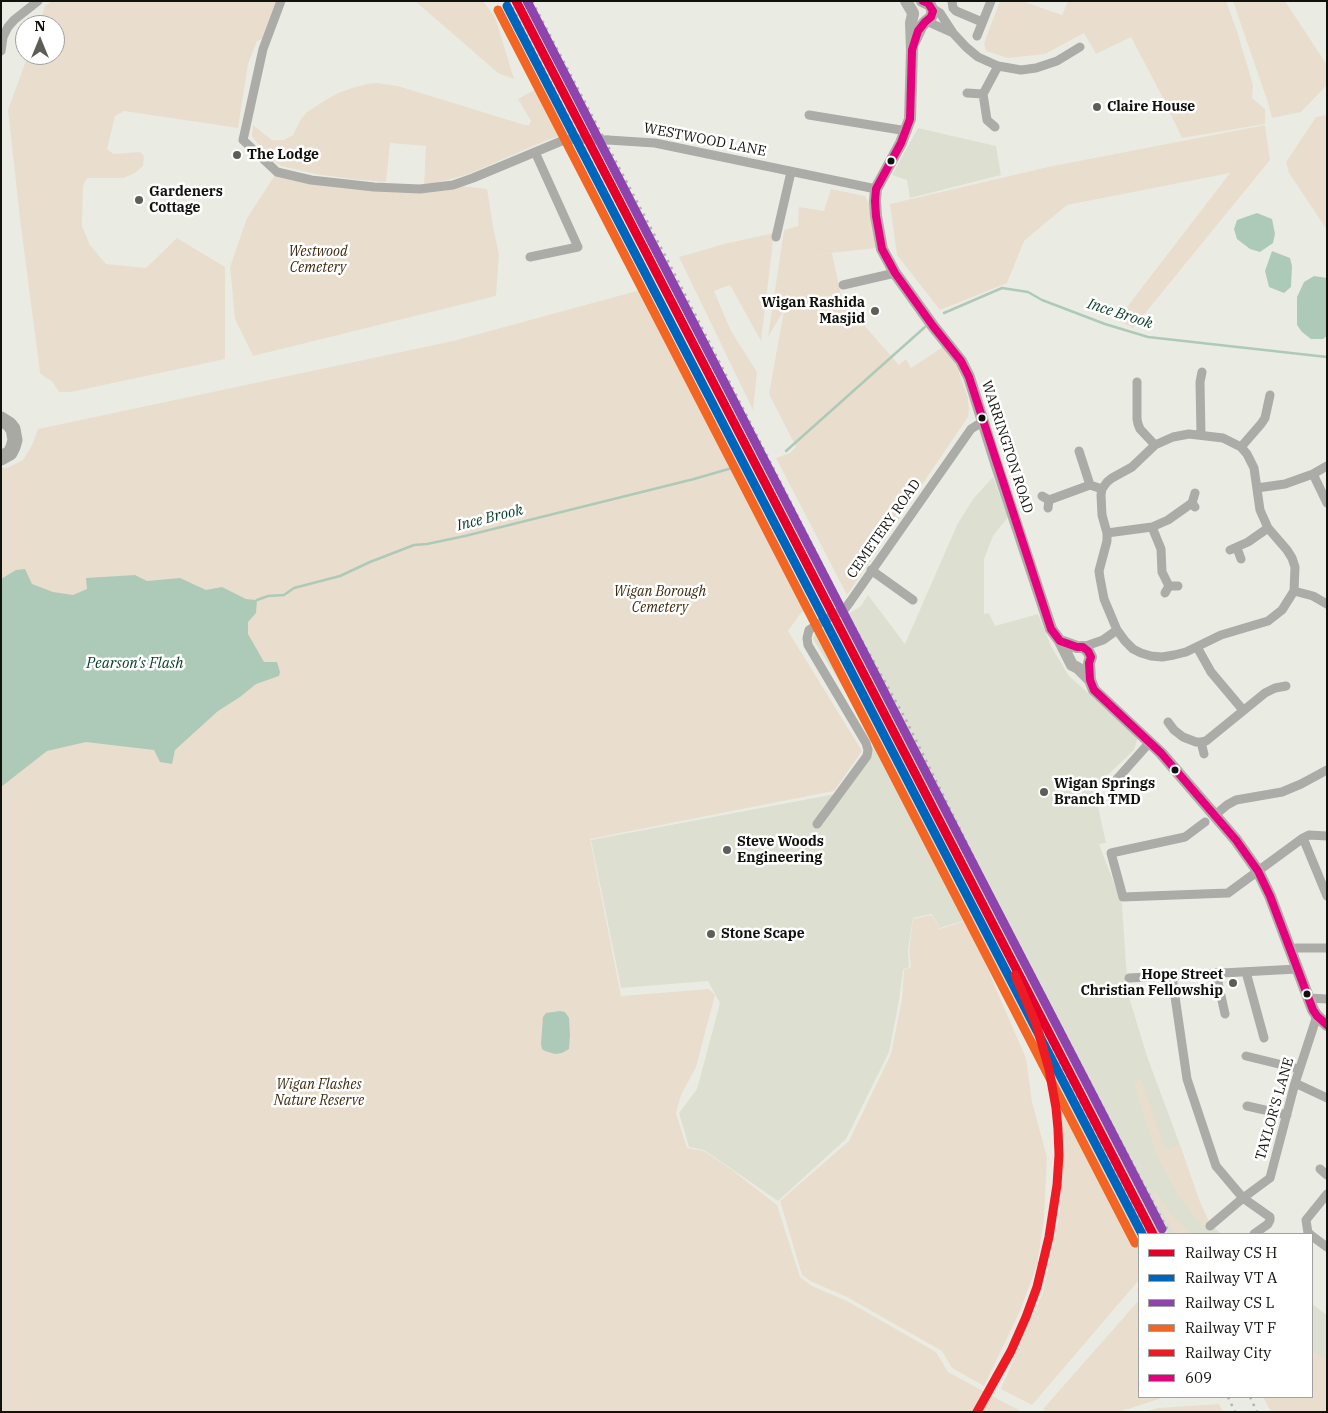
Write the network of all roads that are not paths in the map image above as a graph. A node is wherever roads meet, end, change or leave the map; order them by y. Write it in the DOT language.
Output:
graph roads {
  1 [pos="38,1"];
  2 [pos="281,1"];
  3 [pos="906,1"];
  4 [pos="991,1"];
  5 [pos="952,2"];
  6 [pos="925,4"];
  7 [pos="913,14"];
  8 [pos="14,20"];
  9 [pos="925,22"];
  10 [pos="982,22"];
  11 [pos="1,23"];
  12 [pos="953,33"];
  13 [pos="977,36"];
  14 [pos="1080,47"];
  15 [pos="912,50"];
  16 [pos="1,51"];
  17 [pos="998,66"];
  18 [pos="967,93"];
  19 [pos="983,94"];
  20 [pos="809,115"];
  21 [pos="995,127"];
  22 [pos="907,131"];
  23 [pos="535,152"];
  24 [pos="791,172"];
  25 [pos="876,189"];
  26 [pos="776,237"];
  27 [pos="530,257"];
  28 [pos="895,273"];
  29 [pos="843,285"];
  30 [pos="1202,372"];
  31 [pos="1134,389"];
  32 [pos="1270,395"];
  33 [pos="2,418"];
  34 [pos="982,422"];
  35 [pos="1200,435"];
  36 [pos="1155,445"];
  37 [pos="1240,447"];
  38 [pos="1079,451"];
  39 [pos="1,458"];
  40 [pos="1327,466"];
  41 [pos="1313,474"];
  42 [pos="1090,485"];
  43 [pos="1257,488"];
  44 [pos="1102,489"];
  45 [pos="1195,493"];
  46 [pos="1046,501"];
  47 [pos="1327,503"];
  48 [pos="1152,526"];
  49 [pos="1268,528"];
  50 [pos="1107,533"];
  51 [pos="1241,558"];
  52 [pos="871,570"];
  53 [pos="1171,588"];
  54 [pos="1294,591"];
  55 [pos="913,600"];
  56 [pos="1327,604"];
  57 [pos="1118,630"];
  58 [pos="1197,647"];
  59 [pos="1081,656"];
  60 [pos="1273,678"];
  61 [pos="1286,686"];
  62 [pos="1275,688"];
  63 [pos="1242,710"];
  64 [pos="1168,722"];
  65 [pos="1150,742"];
  66 [pos="1202,742"];
  67 [pos="1204,754"];
  68 [pos="1327,770"];
  69 [pos="1117,778"];
  70 [pos="1204,821"];
  71 [pos="817,824"];
  72 [pos="1327,836"];
  73 [pos="1303,838"];
  74 [pos="1258,871"];
  75 [pos="1327,896"];
  76 [pos="1327,948"];
  77 [pos="1290,950"];
  78 [pos="1297,969"];
  79 [pos="1246,972"];
  80 [pos="1216,973"];
  81 [pos="1172,976"];
  82 [pos="1129,978"];
  83 [pos="1308,998"];
  84 [pos="1327,999"];
  85 [pos="1224,1014"];
  86 [pos="1322,1020"];
  87 [pos="1264,1038"];
  88 [pos="1246,1056"];
  89 [pos="1299,1069"];
  90 [pos="1295,1083"];
  91 [pos="1327,1098"];
  92 [pos="1247,1106"];
  93 [pos="1287,1115"];
  94 [pos="1327,1194"];
  95 [pos="1243,1198"];
  96 [pos="1210,1226"];
  97 [pos="1255,1233"];
  98 [pos="1308,1233"];
  99 [pos="1313,1236"];
  100 [pos="1327,1247"];
  1 -- 8 [label="street"];
  2 -- 23 [label="street, WESTWOOD LANE"];
  3 -- 7 [label="main road"];
  4 -- 10 [label="street"];
  5 -- 10 [label="street"];
  6 -- 7 [label="main road"];
  6 -- 9 [label="main road"];
  6 -- 12 [label="street"];
  7 -- 9 [label="main road"];
  7 -- 15 [label="main road, WARRINGTON ROAD"];
  8 -- 11 [label="street"];
  8 -- 16 [label="street"];
  9 -- 12 [label="street"];
  9 -- 15 [label="main road, WARRINGTON ROAD"];
  10 -- 13 [label="street"];
  12 -- 17 [label="street"];
  14 -- 17 [label="street"];
  15 -- 22 [label="main road, WARRINGTON ROAD"];
  17 -- 19 [label="street"];
  18 -- 19 [label="street"];
  19 -- 21 [label="street"];
  20 -- 22 [label="street"];
  22 -- 25 [label="main road, WARRINGTON ROAD"];
  23 -- 24 [label="street, WESTWOOD LANE, bridge"];
  23 -- 27 [label="street"];
  24 -- 25 [label="street, WESTWOOD LANE"];
  24 -- 26 [label="street"];
  25 -- 28 [label="main road, WARRINGTON ROAD"];
  28 -- 29 [label="street"];
  28 -- 34 [label="main road, WARRINGTON ROAD"];
  30 -- 35 [label="street"];
  31 -- 36 [label="street"];
  32 -- 37 [label="street"];
  33 -- 39 [label="highway"];
  34 -- 52 [label="street, CEMETERY ROAD"];
  34 -- 59 [label="main road, WARRINGTON ROAD"];
  35 -- 36 [label="street"];
  35 -- 37 [label="street"];
  36 -- 44 [label="street"];
  37 -- 43 [label="street"];
  38 -- 42 [label="street"];
  40 -- 41 [label="street"];
  41 -- 43 [label="street"];
  41 -- 47 [label="street"];
  42 -- 44 [label="street"];
  42 -- 46 [label="street"];
  43 -- 49 [label="street"];
  44 -- 50 [label="street"];
  45 -- 48 [label="street"];
  48 -- 50 [label="street"];
  48 -- 53 [label="street"];
  49 -- 51 [label="street"];
  49 -- 54 [label="street"];
  50 -- 57 [label="street"];
  52 -- 55 [label="street"];
  52 -- 71 [label="street, CEMETERY ROAD, bridge"];
  54 -- 56 [label="street"];
  54 -- 58 [label="street"];
  57 -- 58 [label="street"];
  57 -- 59 [label="street"];
  58 -- 63 [label="street"];
  59 -- 65 [label="main road, WARRINGTON ROAD"];
  60 -- 62 [label="street"];
  61 -- 62 [label="street"];
  62 -- 63 [label="street"];
  63 -- 66 [label="street"];
  64 -- 66 [label="street"];
  65 -- 69 [label="street"];
  65 -- 70 [label="main road, WARRINGTON ROAD"];
  66 -- 67 [label="street"];
  68 -- 70 [label="street"];
  70 -- 74 [label="main road, WARRINGTON ROAD"];
  70 -- 74 [label="street"];
  72 -- 73 [label="street"];
  73 -- 74 [label="street"];
  73 -- 75 [label="street"];
  74 -- 77 [label="main road, WARRINGTON ROAD"];
  76 -- 77 [label="street"];
  77 -- 78 [label="main road, WARRINGTON ROAD"];
  78 -- 79 [label="street"];
  78 -- 83 [label="main road, WARRINGTON ROAD"];
  79 -- 80 [label="street"];
  79 -- 87 [label="street"];
  80 -- 81 [label="street"];
  80 -- 85 [label="street"];
  81 -- 82 [label="street"];
  81 -- 95 [label="street"];
  83 -- 84 [label="street"];
  83 -- 86 [label="main road, WARRINGTON ROAD"];
  86 -- 89 [label="street, TAYLOR'S LANE"];
  88 -- 89 [label="street"];
  89 -- 90 [label="street, TAYLOR'S LANE"];
  90 -- 91 [label="street"];
  90 -- 93 [label="street, TAYLOR'S LANE"];
  92 -- 93 [label="street"];
  93 -- 95 [label="street, TAYLOR'S LANE"];
  94 -- 98 [label="street"];
  95 -- 96 [label="street, TAYLOR'S LANE"];
  95 -- 97 [label="street"];
  99 -- 100 [label="street"];
}
